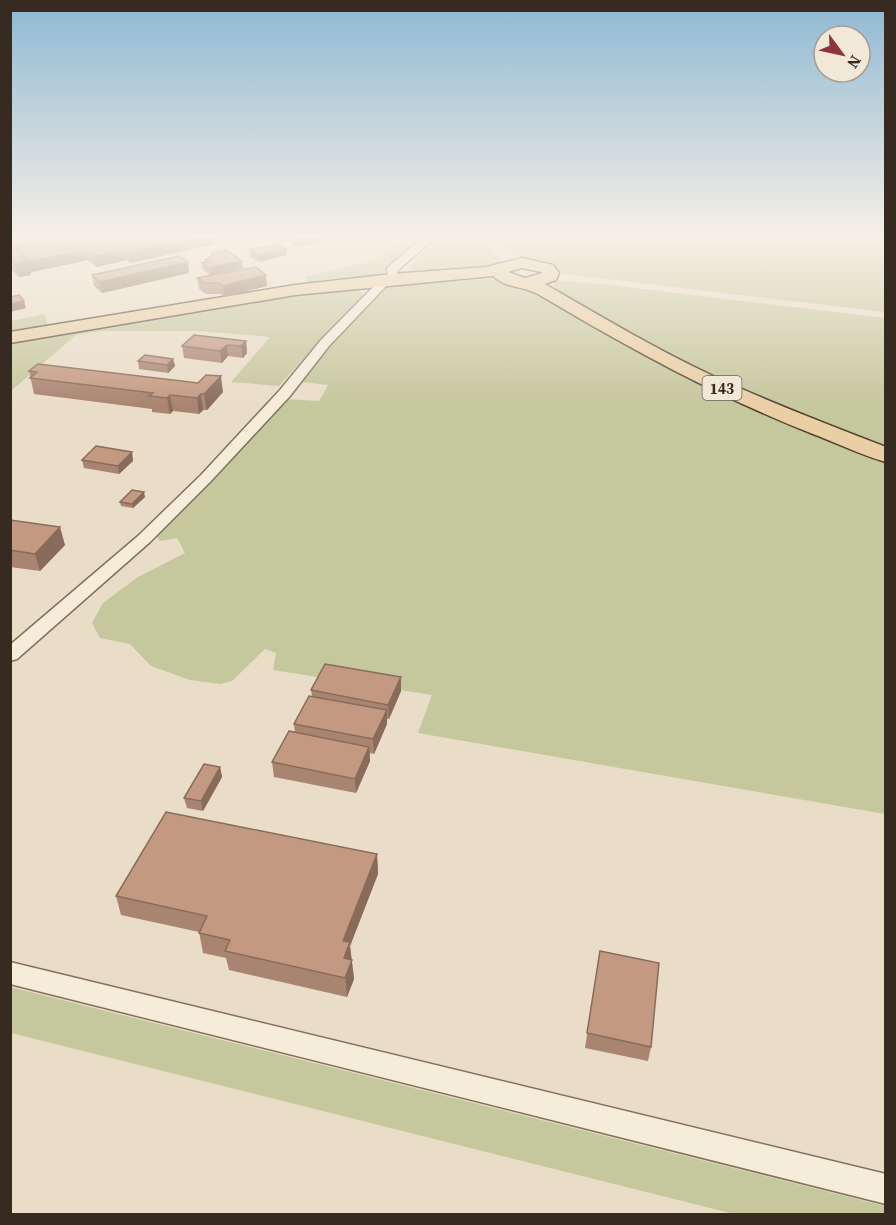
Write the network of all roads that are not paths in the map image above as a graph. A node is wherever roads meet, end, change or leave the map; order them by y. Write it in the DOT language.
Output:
graph roads {
  1 [pos="282,292"];
  2 [pos="381,292"];
  3 [pos="547,292"];
  4 [pos="555,292"];
  5 [pos="567,303"];
  6 [pos="10,338"];
  7 [pos="885,455"];
  8 [pos="10,655"];
  9 [pos="10,973"];
  10 [pos="885,1189"];
  1 -- 6 [label="main road, 143"];
  2 -- 8 [label="street"];
  3 -- 5 [label="main road, 143"];
  4 -- 5 [label="main road, 143"];
  5 -- 7 [label="main road, 143"];
  9 -- 10 [label="street"];
}
